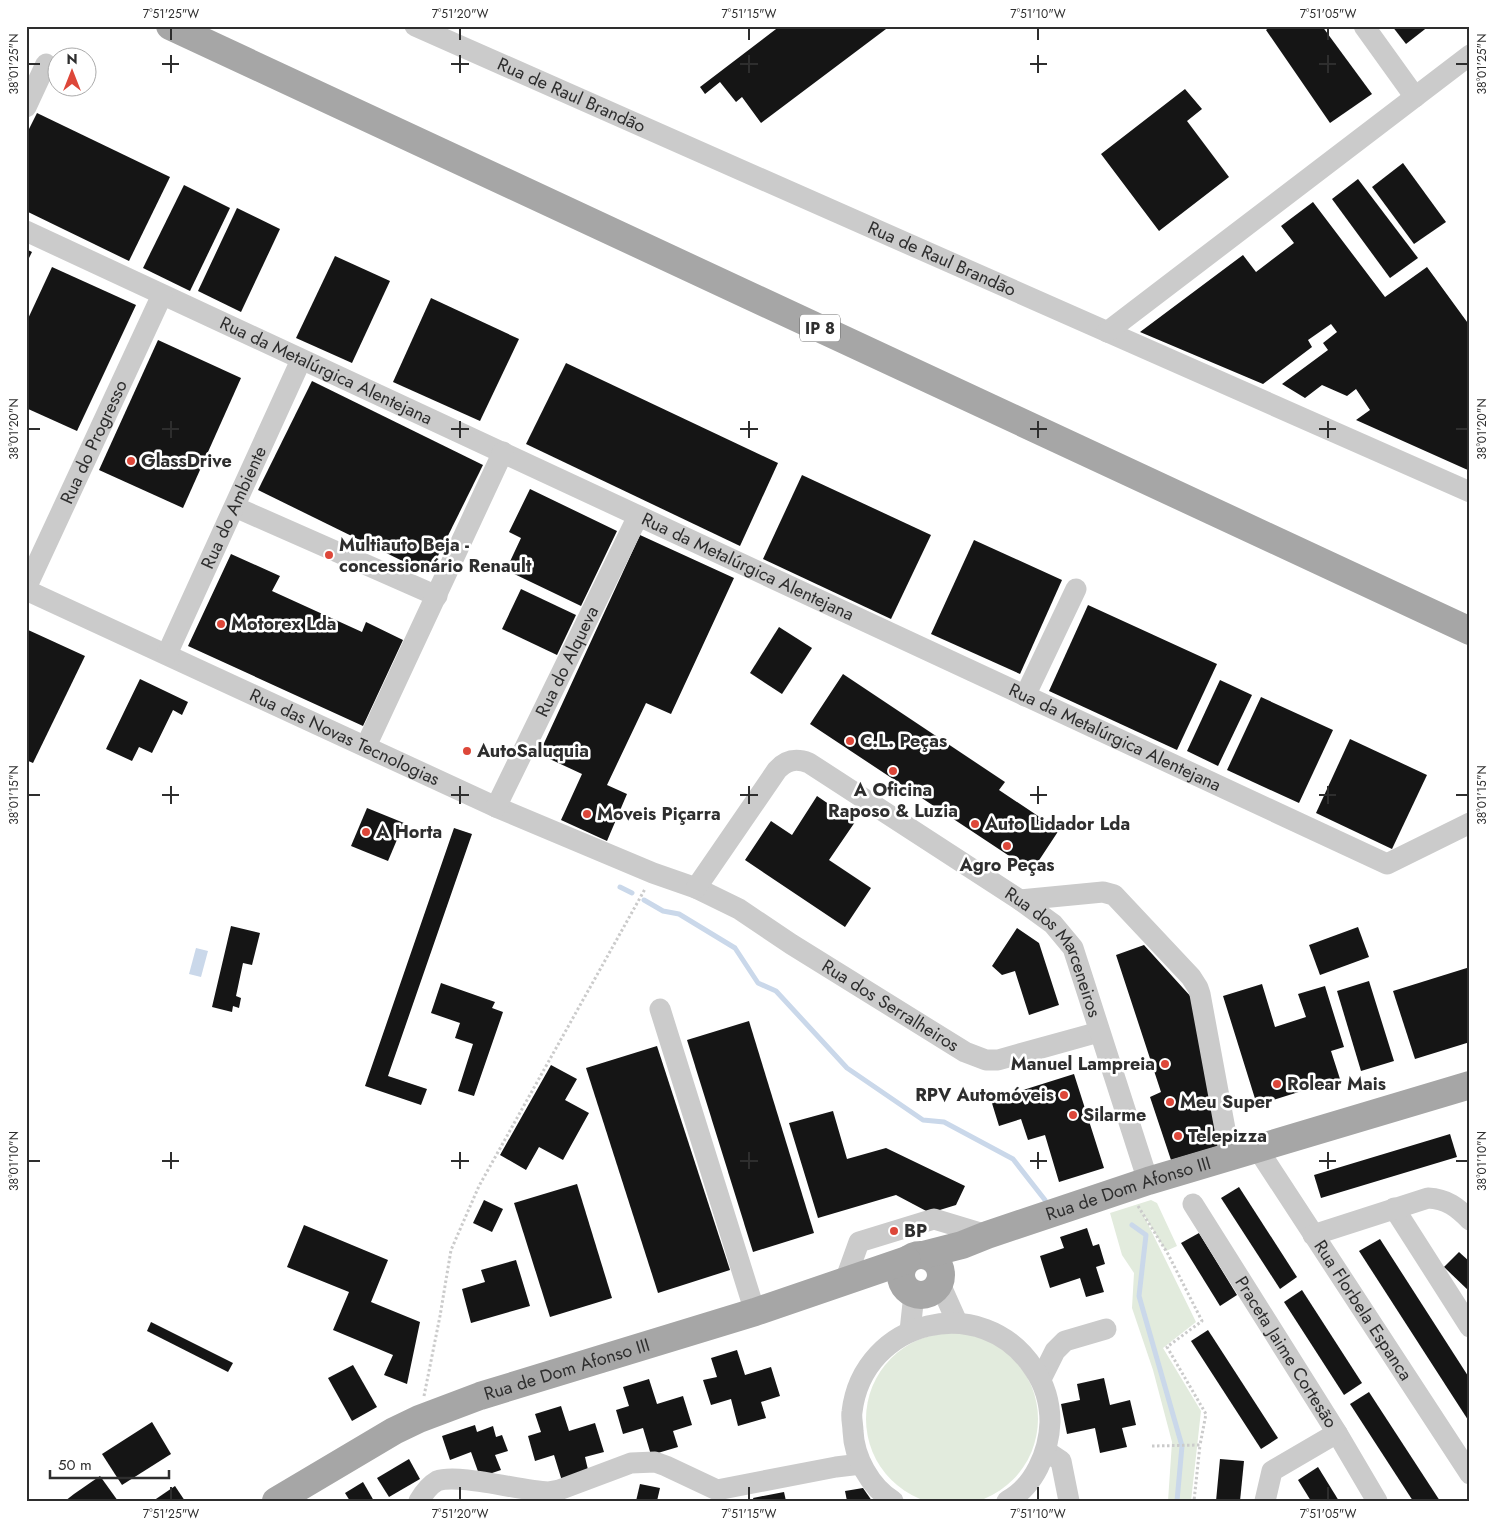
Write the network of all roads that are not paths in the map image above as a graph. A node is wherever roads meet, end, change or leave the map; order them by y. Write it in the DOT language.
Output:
graph roads {
  1 [pos="170,26"];
  2 [pos="415,26"];
  3 [pos="1364,26"];
  4 [pos="1470,55"];
  5 [pos="46,64"];
  6 [pos="1415,96"];
  7 [pos="26,107"];
  8 [pos="26,230"];
  9 [pos="162,295"];
  10 [pos="1107,332"];
  11 [pos="301,360"];
  12 [pos="503,452"];
  13 [pos="1470,492"];
  14 [pos="235,507"];
  15 [pos="638,516"];
  16 [pos="26,589"];
  17 [pos="1076,589"];
  18 [pos="436,596"];
  19 [pos="1470,630"];
  20 [pos="167,654"];
  21 [pos="1025,696"];
  22 [pos="366,746"];
  23 [pos="496,807"];
  24 [pos="1470,823"];
  25 [pos="696,888"];
  26 [pos="1020,900"];
  27 [pos="660,1009"];
  28 [pos="1099,1032"];
  29 [pos="1470,1085"];
  30 [pos="1257,1148"];
  31 [pos="1230,1156"];
  32 [pos="1143,1193"];
  33 [pos="1194,1204"];
  34 [pos="1394,1208"];
  35 [pos="1470,1220"];
  36 [pos="987,1235"];
  37 [pos="1313,1235"];
  38 [pos="962,1245"];
  39 [pos="911,1273"];
  40 [pos="941,1280"];
  41 [pos="845,1281"];
  42 [pos="755,1312"];
  43 [pos="957,1322"];
  44 [pos="1470,1327"];
  45 [pos="1106,1328"];
  46 [pos="910,1331"];
  47 [pos="1041,1378"];
  48 [pos="1337,1433"];
  49 [pos="853,1439"];
  50 [pos="1046,1451"];
  51 [pos="861,1464"];
  52 [pos="836,1467"];
  53 [pos="1469,1477"];
  54 [pos="287,1498"];
  55 [pos="419,1501"];
  56 [pos="893,1501"];
  57 [pos="1006,1501"];
  58 [pos="1069,1501"];
  59 [pos="1265,1501"];
  60 [pos="1377,1501"];
  1 -- 19 [label="main road, IP 8"];
  2 -- 10 [label="street, Rua de Raul Brandão"];
  3 -- 6 [label="street"];
  4 -- 6 [label="street"];
  5 -- 7 [label="street"];
  6 -- 10 [label="street"];
  8 -- 9 [label="street, Rua da Metalúrgica Alentejana"];
  9 -- 11 [label="street, Rua da Metalúrgica Alentejana"];
  9 -- 16 [label="street, Rua do Progresso"];
  10 -- 13 [label="street, Rua de Raul Brandão"];
  11 -- 12 [label="street, Rua da Metalúrgica Alentejana"];
  11 -- 14 [label="street, Rua do Ambiente"];
  12 -- 15 [label="street, Rua da Metalúrgica Alentejana"];
  12 -- 18 [label="street"];
  14 -- 18 [label="street"];
  14 -- 20 [label="street, Rua do Ambiente"];
  15 -- 21 [label="street, Rua da Metalúrgica Alentejana"];
  15 -- 23 [label="street, Rua do Alqueva"];
  16 -- 20 [label="street, Rua das Novas Tecnologias"];
  17 -- 21 [label="street"];
  18 -- 22 [label="street"];
  20 -- 22 [label="street, Rua das Novas Tecnologias"];
  21 -- 24 [label="street, Rua da Metalúrgica Alentejana"];
  22 -- 23 [label="street, Rua das Novas Tecnologias"];
  23 -- 25 [label="street, Rua das Novas Tecnologias"];
  25 -- 26 [label="street, Rua dos Marceneiros"];
  25 -- 28 [label="street, Rua dos Serralheiros"];
  26 -- 28 [label="street, Rua dos Marceneiros"];
  26 -- 31 [label="street"];
  27 -- 42 [label="street"];
  28 -- 32 [label="street, Rua dos Marceneiros"];
  29 -- 30 [label="main road, Rua de Dom Afonso III"];
  30 -- 31 [label="main road, Rua de Dom Afonso III"];
  30 -- 37 [label="street, Rua Florbela Espanca"];
  31 -- 32 [label="main road, Rua de Dom Afonso III"];
  32 -- 36 [label="main road, Rua de Dom Afonso III"];
  33 -- 48 [label="street, Praceta Jaime Cortesão"];
  34 -- 35 [label="street"];
  34 -- 37 [label="street"];
  34 -- 44 [label="street"];
  36 -- 38 [label="main road, Rua de Dom Afonso III"];
  36 -- 41 [label="street"];
  37 -- 53 [label="street, Rua Florbela Espanca"];
  38 -- 39 [label="main road, Rua de Dom Afonso III"];
  38 -- 40 [label="main road"];
  39 -- 40 [label="main road"];
  39 -- 41 [label="main road, Rua de Dom Afonso III"];
  39 -- 46 [label="street"];
  40 -- 43 [label="street"];
  41 -- 42 [label="main road, Rua de Dom Afonso III"];
  42 -- 54 [label="main road, Rua de Dom Afonso III"];
  43 -- 46 [label="street"];
  43 -- 47 [label="street"];
  45 -- 47 [label="street"];
  46 -- 49 [label="street"];
  47 -- 50 [label="street"];
  48 -- 59 [label="street"];
  48 -- 60 [label="street, Praceta Jaime Cortesão"];
  49 -- 51 [label="street"];
  49 -- 52 [label="street"];
  50 -- 57 [label="street"];
  50 -- 58 [label="street"];
  51 -- 52 [label="street"];
  51 -- 56 [label="street"];
  52 -- 55 [label="street"];
}
